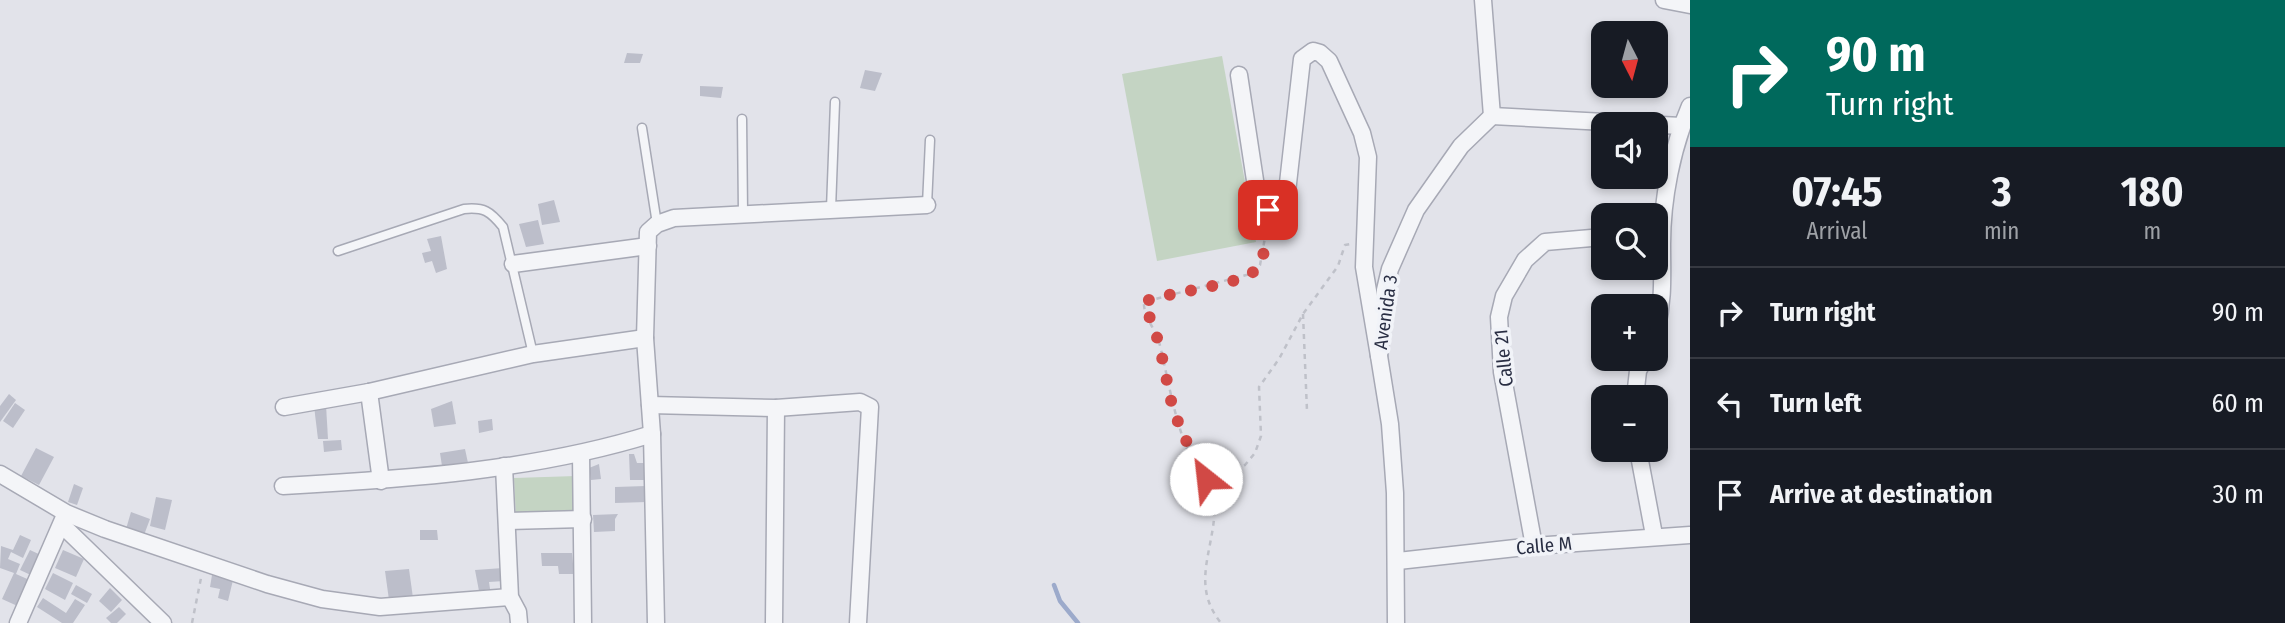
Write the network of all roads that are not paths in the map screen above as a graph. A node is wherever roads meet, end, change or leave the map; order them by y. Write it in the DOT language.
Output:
graph roads {
  1 [pos="1483,0"];
  2 [pos="1664,0"];
  3 [pos="1690,5"];
  4 [pos="1239,75"];
  5 [pos="835,102"];
  6 [pos="1690,106"];
  7 [pos="1492,116"];
  8 [pos="742,119"];
  9 [pos="1681,126"];
  10 [pos="642,128"];
  11 [pos="930,140"];
  12 [pos="1665,203"];
  13 [pos="928,205"];
  14 [pos="831,209"];
  15 [pos="743,213"];
  16 [pos="657,224"];
  17 [pos="1591,238"];
  18 [pos="648,246"];
  19 [pos="338,251"];
  20 [pos="513,264"];
  21 [pos="645,338"];
  22 [pos="533,354"];
  23 [pos="1379,356"];
  24 [pos="369,392"];
  25 [pos="650,405"];
  26 [pos="284,407"];
  27 [pos="776,408"];
  28 [pos="652,434"];
  29 [pos="582,454"];
  30 [pos="1640,462"];
  31 [pos="504,466"];
  32 [pos="0,474"];
  33 [pos="381,481"];
  34 [pos="283,486"];
  35 [pos="64,519"];
  36 [pos="583,519"];
  37 [pos="507,522"];
  38 [pos="1654,536"];
  39 [pos="1690,536"];
  40 [pos="1535,546"];
  41 [pos="1398,561"];
  42 [pos="510,597"];
  43 [pos="18,623"];
  44 [pos="163,623"];
  45 [pos="519,623"];
  46 [pos="583,623"];
  47 [pos="656,623"];
  48 [pos="774,623"];
  49 [pos="858,623"];
  50 [pos="1396,623"];
  1 -- 7 [label="street"];
  2 -- 3 [label="street"];
  4 -- 23 [label="street"];
  5 -- 14 [label="lane"];
  6 -- 9 [label="street"];
  7 -- 9 [label="street"];
  7 -- 23 [label="street, Avenida 3"];
  8 -- 15 [label="lane"];
  9 -- 12 [label="street"];
  10 -- 16 [label="lane"];
  11 -- 13 [label="lane"];
  13 -- 14 [label="street"];
  14 -- 15 [label="street"];
  15 -- 16 [label="street"];
  16 -- 18 [label="street"];
  17 -- 40 [label="street, Calle 21"];
  18 -- 20 [label="street"];
  18 -- 21 [label="street"];
  19 -- 20 [label="lane"];
  20 -- 22 [label="lane"];
  21 -- 22 [label="street"];
  21 -- 25 [label="street"];
  22 -- 24 [label="street"];
  23 -- 41 [label="street, Avenida 3"];
  24 -- 26 [label="street"];
  24 -- 33 [label="street"];
  25 -- 27 [label="street"];
  25 -- 28 [label="street"];
  27 -- 48 [label="street"];
  27 -- 49 [label="street"];
  28 -- 29 [label="street"];
  28 -- 47 [label="street"];
  29 -- 31 [label="street"];
  29 -- 36 [label="street"];
  30 -- 38 [label="street"];
  31 -- 33 [label="street"];
  31 -- 37 [label="street"];
  32 -- 35 [label="street"];
  33 -- 34 [label="street"];
  35 -- 42 [label="street"];
  35 -- 43 [label="street"];
  35 -- 44 [label="street"];
  36 -- 37 [label="street"];
  36 -- 46 [label="street"];
  37 -- 42 [label="street"];
  38 -- 39 [label="street, Calle M"];
  38 -- 40 [label="street, Calle M"];
  40 -- 41 [label="street, Calle M"];
  41 -- 50 [label="street, Avenida 3"];
  42 -- 45 [label="street"];
}
